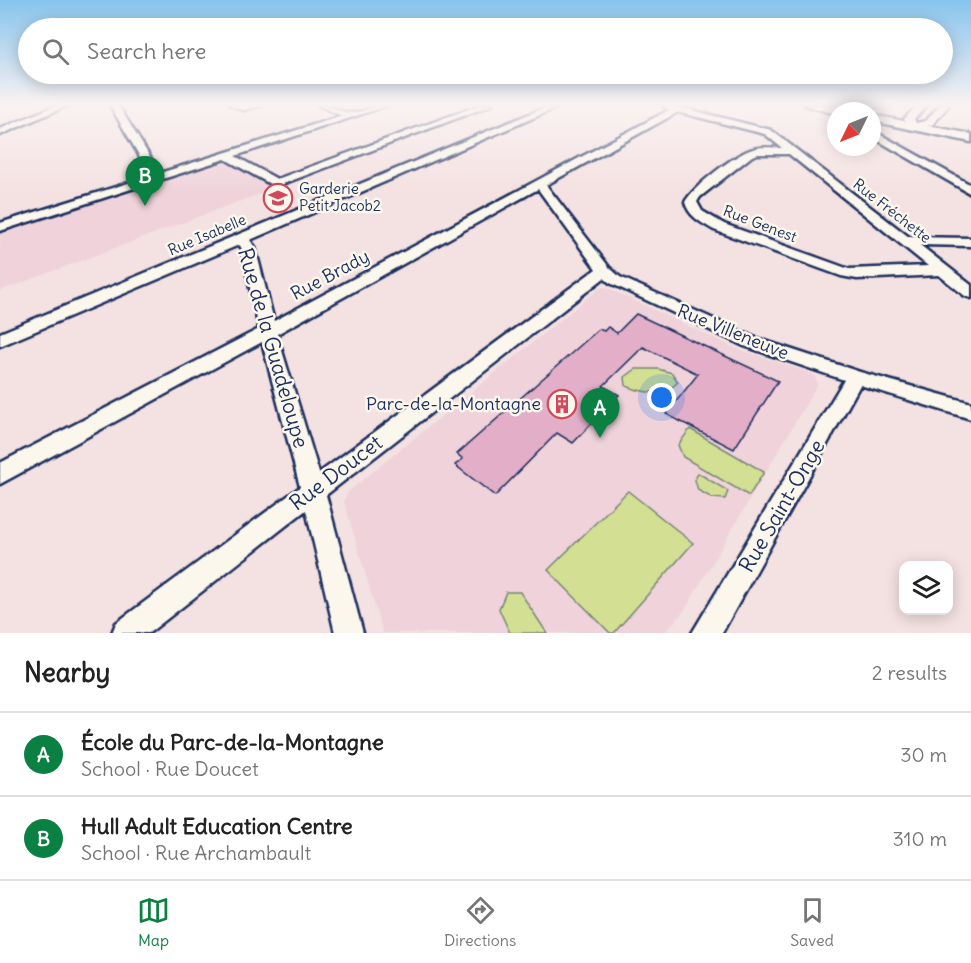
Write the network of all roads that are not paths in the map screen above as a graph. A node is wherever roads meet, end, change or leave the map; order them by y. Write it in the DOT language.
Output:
graph roads {
  1 [pos="132,135"];
  2 [pos="291,135"];
  3 [pos="408,135"];
  4 [pos="486,135"];
  5 [pos="624,135"];
  6 [pos="773,135"];
  7 [pos="907,135"];
  8 [pos="925,135"];
  9 [pos="971,138"];
  10 [pos="792,151"];
  11 [pos="226,155"];
  12 [pos="157,177"];
  13 [pos="540,184"];
  14 [pos="970,189"];
  15 [pos="0,227"];
  16 [pos="241,238"];
  17 [pos="906,241"];
  18 [pos="971,242"];
  19 [pos="604,270"];
  20 [pos="943,270"];
  21 [pos="971,293"];
  22 [pos="268,331"];
  23 [pos="0,340"];
  24 [pos="855,377"];
  25 [pos="971,411"];
  26 [pos="0,474"];
  27 [pos="313,491"];
  28 [pos="126,633"];
  29 [pos="349,633"];
  30 [pos="706,633"];
  1 -- 12 [label="street"];
  2 -- 11 [label="street"];
  3 -- 11 [label="street"];
  4 -- 16 [label="street, Rue Isabelle"];
  5 -- 13 [label="street, Rue Brady"];
  6 -- 10 [label="street, Rue Fréchette"];
  7 -- 14 [label="street"];
  8 -- 9 [label="main road"];
  10 -- 17 [label="street, Rue Fréchette"];
  10 -- 20 [label="street, Rue Genest"];
  11 -- 12 [label="street"];
  12 -- 15 [label="street"];
  13 -- 19 [label="street, Rue Villeneuve"];
  13 -- 22 [label="street, Rue Brady"];
  16 -- 22 [label="street, Rue de la Guadeloupe"];
  16 -- 23 [label="street, Rue Isabelle"];
  17 -- 18 [label="street"];
  17 -- 20 [label="street, Rue Fréchette"];
  19 -- 24 [label="street, Rue Villeneuve"];
  19 -- 27 [label="street, Rue Doucet"];
  20 -- 21 [label="street, Rue Fréchette"];
  22 -- 26 [label="street, Rue Brady"];
  22 -- 27 [label="street, Rue de la Guadeloupe"];
  24 -- 25 [label="street, Rue Villeneuve"];
  24 -- 30 [label="street, Rue Saint-Onge"];
  27 -- 28 [label="street, Rue Doucet"];
  27 -- 29 [label="street, Rue de la Guadeloupe"];
}
